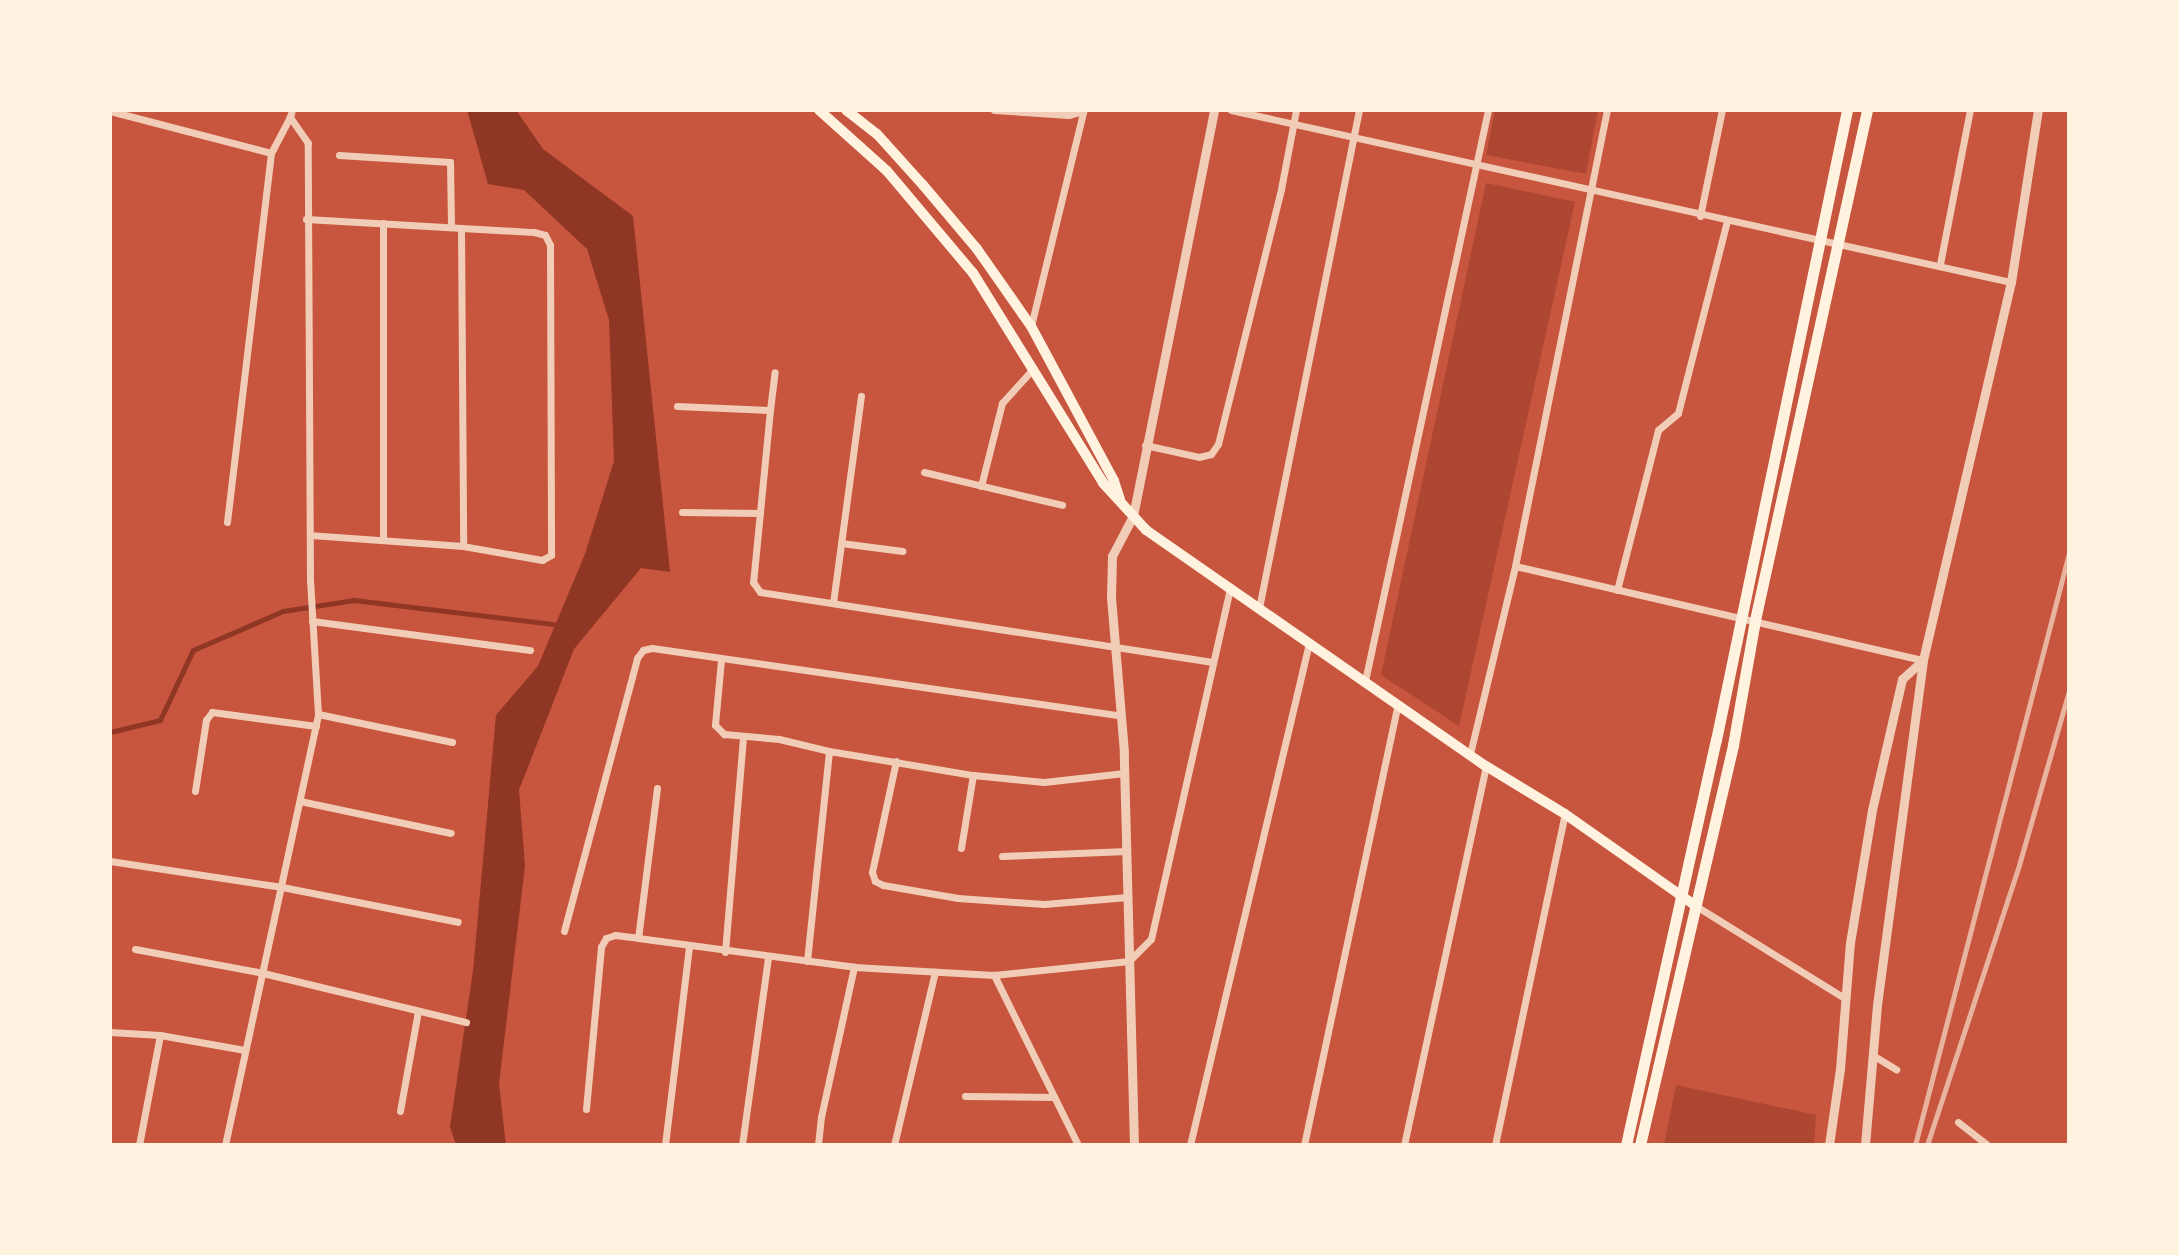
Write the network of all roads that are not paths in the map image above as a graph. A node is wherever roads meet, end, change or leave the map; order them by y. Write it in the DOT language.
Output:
graph roads {
  1 [pos="819,110"];
  2 [pos="846,110"];
  3 [pos="994,110"];
  4 [pos="1214,110"];
  5 [pos="1231,110"];
  6 [pos="1296,110"];
  7 [pos="1359,110"];
  8 [pos="1488,110"];
  9 [pos="1607,110"];
  10 [pos="1722,110"];
  11 [pos="1847,110"];
  12 [pos="1867,110"];
  13 [pos="1970,110"];
  14 [pos="2038,110"];
  15 [pos="110,111"];
  16 [pos="1084,111"];
  17 [pos="291,113"];
  18 [pos="1293,126"];
  19 [pos="1353,136"];
  20 [pos="271,153"];
  21 [pos="339,155"];
  22 [pos="1478,164"];
  23 [pos="1591,190"];
  24 [pos="1700,216"];
  25 [pos="306,219"];
  26 [pos="1727,221"];
  27 [pos="383,223"];
  28 [pos="451,227"];
  29 [pos="461,228"];
  30 [pos="1819,239"];
  31 [pos="1838,242"];
  32 [pos="1940,264"];
  33 [pos="2011,282"];
  34 [pos="1031,326"];
  35 [pos="1032,370"];
  36 [pos="775,372"];
  37 [pos="861,396"];
  38 [pos="677,406"];
  39 [pos="770,410"];
  40 [pos="1145,445"];
  41 [pos="924,472"];
  42 [pos="981,486"];
  43 [pos="1120,502"];
  44 [pos="1062,505"];
  45 [pos="682,512"];
  46 [pos="760,513"];
  47 [pos="1133,516"];
  48 [pos="227,522"];
  49 [pos="311,535"];
  50 [pos="383,538"];
  51 [pos="841,543"];
  52 [pos="463,546"];
  53 [pos="902,551"];
  54 [pos="1515,566"];
  55 [pos="1230,588"];
  56 [pos="1617,590"];
  57 [pos="833,603"];
  58 [pos="1259,608"];
  59 [pos="1741,616"];
  60 [pos="312,618"];
  61 [pos="1755,620"];
  62 [pos="1309,643"];
  63 [pos="1115,649"];
  64 [pos="530,650"];
  65 [pos="721,660"];
  66 [pos="1923,660"];
  67 [pos="1213,662"];
  68 [pos="1365,681"];
  69 [pos="1398,704"];
  70 [pos="318,714"];
  71 [pos="1121,716"];
  72 [pos="316,726"];
  73 [pos="743,737"];
  74 [pos="452,742"];
  75 [pos="829,751"];
  76 [pos="1470,754"];
  77 [pos="896,761"];
  78 [pos="1486,766"];
  79 [pos="1124,773"];
  80 [pos="973,775"];
  81 [pos="657,788"];
  82 [pos="195,791"];
  83 [pos="300,801"];
  84 [pos="1565,814"];
  85 [pos="451,833"];
  86 [pos="961,848"];
  87 [pos="1127,851"];
  88 [pos="1002,856"];
  89 [pos="110,861"];
  90 [pos="282,887"];
  91 [pos="1681,896"];
  92 [pos="1128,897"];
  93 [pos="1696,906"];
  94 [pos="458,922"];
  95 [pos="564,931"];
  96 [pos="638,938"];
  97 [pos="689,948"];
  98 [pos="135,949"];
  99 [pos="725,952"];
  100 [pos="768,957"];
  101 [pos="807,961"];
  102 [pos="1129,961"];
  103 [pos="854,967"];
  104 [pos="935,972"];
  105 [pos="263,973"];
  106 [pos="994,975"];
  107 [pos="1846,999"];
  108 [pos="418,1011"];
  109 [pos="466,1022"];
  110 [pos="110,1032"];
  111 [pos="160,1035"];
  112 [pos="245,1050"];
  113 [pos="1874,1056"];
  114 [pos="1896,1069"];
  115 [pos="965,1096"];
  116 [pos="1054,1097"];
  117 [pos="586,1109"];
  118 [pos="400,1111"];
  119 [pos="1958,1122"];
  120 [pos="139,1145"];
  121 [pos="225,1145"];
  122 [pos="665,1145"];
  123 [pos="742,1145"];
  124 [pos="818,1145"];
  125 [pos="894,1145"];
  126 [pos="1078,1145"];
  127 [pos="1134,1145"];
  128 [pos="1190,1145"];
  129 [pos="1304,1145"];
  130 [pos="1404,1145"];
  131 [pos="1495,1145"];
  132 [pos="1626,1145"];
  133 [pos="1640,1145"];
  134 [pos="1829,1145"];
  135 [pos="1865,1145"];
  136 [pos="1987,1145"];
  1 -- 35 [label="main road"];
  2 -- 34 [label="main road"];
  3 -- 16 [label="street"];
  4 -- 40 [label="street"];
  5 -- 18 [label="street"];
  6 -- 18 [label="street"];
  7 -- 19 [label="street"];
  8 -- 22 [label="street"];
  9 -- 23 [label="street"];
  10 -- 24 [label="street"];
  11 -- 30 [label="main road"];
  12 -- 31 [label="main road"];
  13 -- 32 [label="street"];
  14 -- 33 [label="street"];
  15 -- 20 [label="street"];
  16 -- 34 [label="street"];
  17 -- 20 [label="street"];
  17 -- 25 [label="street"];
  18 -- 19 [label="street"];
  18 -- 40 [label="street"];
  19 -- 22 [label="street"];
  19 -- 58 [label="street"];
  20 -- 48 [label="street"];
  21 -- 28 [label="street"];
  22 -- 23 [label="street"];
  22 -- 68 [label="street"];
  23 -- 24 [label="street"];
  23 -- 54 [label="street"];
  24 -- 26 [label="street"];
  25 -- 27 [label="street"];
  25 -- 49 [label="street"];
  26 -- 30 [label="street"];
  26 -- 56 [label="street"];
  27 -- 28 [label="street"];
  27 -- 50 [label="street"];
  28 -- 29 [label="street"];
  29 -- 52 [label="street"];
  29 -- 52 [label="street"];
  30 -- 31 [label="street"];
  30 -- 59 [label="main road"];
  31 -- 32 [label="street"];
  31 -- 61 [label="main road"];
  32 -- 33 [label="street"];
  33 -- 66 [label="street"];
  34 -- 43 [label="main road"];
  35 -- 42 [label="street"];
  35 -- 43 [label="main road"];
  36 -- 39 [label="street"];
  37 -- 51 [label="street"];
  38 -- 39 [label="street"];
  39 -- 46 [label="street"];
  40 -- 47 [label="street"];
  41 -- 42 [label="street"];
  42 -- 44 [label="street"];
  43 -- 47 [label="main road"];
  45 -- 46 [label="street"];
  46 -- 57 [label="street"];
  47 -- 55 [label="main road"];
  47 -- 63 [label="street"];
  49 -- 50 [label="street"];
  49 -- 60 [label="street"];
  50 -- 52 [label="street"];
  51 -- 53 [label="street"];
  51 -- 57 [label="street"];
  54 -- 56 [label="street"];
  54 -- 76 [label="street"];
  55 -- 58 [label="main road"];
  55 -- 67 [label="street"];
  56 -- 59 [label="street"];
  57 -- 63 [label="street"];
  58 -- 62 [label="main road"];
  59 -- 61 [label="street"];
  59 -- 91 [label="main road"];
  60 -- 64 [label="street"];
  60 -- 70 [label="street"];
  61 -- 66 [label="street"];
  61 -- 93 [label="main road"];
  62 -- 68 [label="main road"];
  62 -- 128 [label="street"];
  63 -- 67 [label="street"];
  63 -- 71 [label="street"];
  65 -- 71 [label="street"];
  65 -- 73 [label="street"];
  65 -- 95 [label="street"];
  66 -- 107 [label="street"];
  66 -- 113 [label="street"];
  67 -- 102 [label="street"];
  68 -- 69 [label="main road"];
  69 -- 76 [label="main road"];
  69 -- 129 [label="street"];
  70 -- 72 [label="street"];
  70 -- 74 [label="street"];
  71 -- 79 [label="street"];
  72 -- 82 [label="street"];
  72 -- 83 [label="street"];
  73 -- 75 [label="street"];
  73 -- 99 [label="street"];
  75 -- 77 [label="street"];
  75 -- 101 [label="street"];
  76 -- 78 [label="main road"];
  77 -- 80 [label="street"];
  77 -- 92 [label="street"];
  78 -- 84 [label="main road"];
  78 -- 130 [label="street"];
  79 -- 80 [label="street"];
  79 -- 87 [label="street"];
  80 -- 86 [label="street"];
  81 -- 96 [label="street"];
  83 -- 85 [label="street"];
  83 -- 90 [label="street"];
  84 -- 91 [label="main road"];
  84 -- 131 [label="street"];
  87 -- 88 [label="street"];
  87 -- 92 [label="street"];
  89 -- 90 [label="street"];
  90 -- 94 [label="street"];
  90 -- 105 [label="street"];
  91 -- 93 [label="main road"];
  91 -- 132 [label="main road"];
  92 -- 102 [label="street"];
  93 -- 107 [label="street"];
  93 -- 133 [label="main road"];
  96 -- 97 [label="street"];
  96 -- 117 [label="street"];
  97 -- 99 [label="street"];
  97 -- 122 [label="street"];
  98 -- 105 [label="street"];
  99 -- 100 [label="street"];
  100 -- 101 [label="street"];
  100 -- 123 [label="street"];
  101 -- 103 [label="street"];
  102 -- 106 [label="street"];
  102 -- 127 [label="street"];
  103 -- 104 [label="street"];
  103 -- 124 [label="street"];
  104 -- 106 [label="street"];
  104 -- 125 [label="street"];
  105 -- 108 [label="street"];
  105 -- 112 [label="street"];
  106 -- 116 [label="street"];
  107 -- 134 [label="street"];
  108 -- 109 [label="street"];
  108 -- 118 [label="street"];
  110 -- 111 [label="street"];
  111 -- 112 [label="street"];
  111 -- 120 [label="street"];
  112 -- 121 [label="street"];
  113 -- 114 [label="street"];
  113 -- 135 [label="street"];
  115 -- 116 [label="street"];
  116 -- 126 [label="street"];
  119 -- 136 [label="street"];
}
